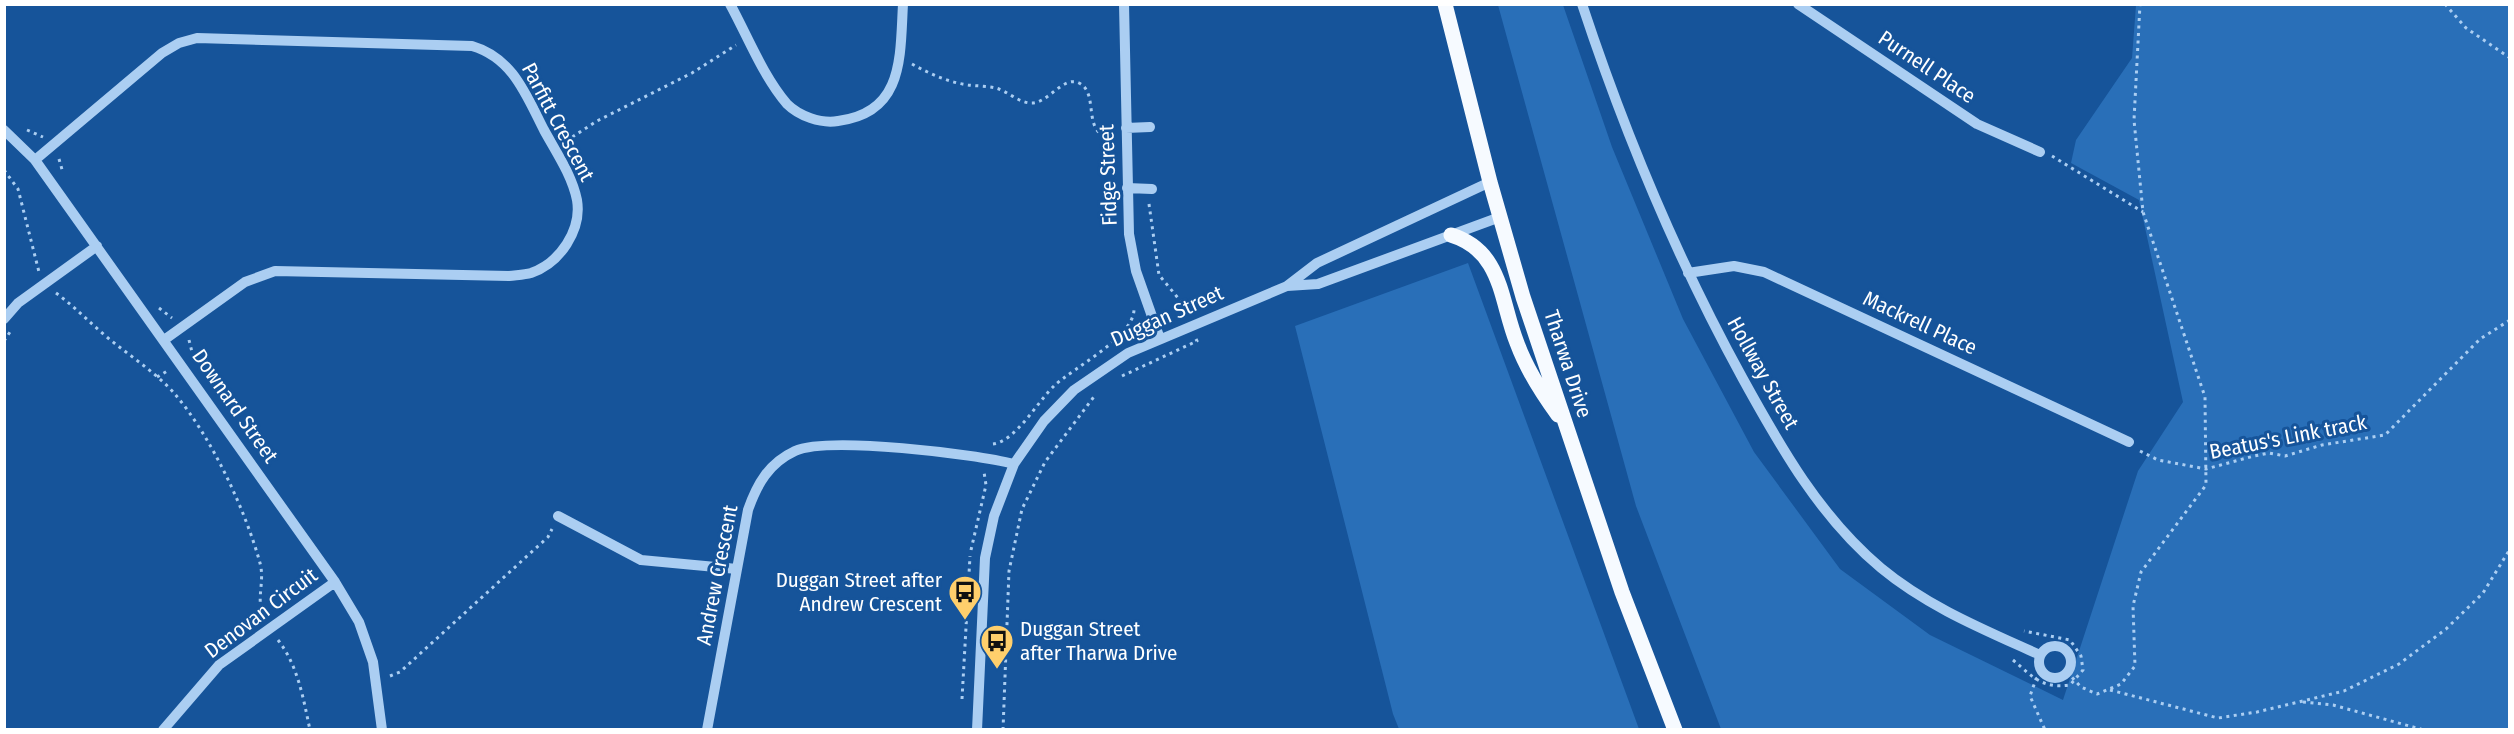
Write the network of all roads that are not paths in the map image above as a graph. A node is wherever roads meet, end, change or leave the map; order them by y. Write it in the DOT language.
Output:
graph roads {
  1 [pos="730,4"];
  2 [pos="903,4"];
  3 [pos="1124,4"];
  4 [pos="1446,4"];
  5 [pos="1582,4"];
  6 [pos="1798,4"];
  7 [pos="1150,127"];
  8 [pos="4,130"];
  9 [pos="1126,133"];
  10 [pos="2040,152"];
  11 [pos="35,160"];
  12 [pos="1490,182"];
  13 [pos="1127,188"];
  14 [pos="1152,189"];
  15 [pos="1500,217"];
  16 [pos="1451,235"];
  17 [pos="97,246"];
  18 [pos="1688,273"];
  19 [pos="1287,286"];
  20 [pos="4,319"];
  21 [pos="1160,339"];
  22 [pos="164,340"];
  23 [pos="1566,424"];
  24 [pos="2129,442"];
  25 [pos="1014,464"];
  26 [pos="558,516"];
  27 [pos="737,569"];
  28 [pos="335,582"];
  29 [pos="2040,655"];
  30 [pos="163,729"];
  31 [pos="382,729"];
  32 [pos="707,729"];
  33 [pos="977,729"];
  34 [pos="1675,729"];
  1 -- 2 [label="street"];
  3 -- 9 [label="street, Fidge Street"];
  4 -- 12 [label="main road, Tharwa Drive"];
  5 -- 18 [label="street, Hollway Street"];
  6 -- 10 [label="street, Purnell Place"];
  7 -- 9 [label="street"];
  8 -- 11 [label="street, Downard Street"];
  9 -- 13 [label="street, Fidge Street"];
  11 -- 17 [label="street, Downard Street"];
  11 -- 22 [label="street, Parfitt Crescent"];
  12 -- 15 [label="main road, Tharwa Drive"];
  12 -- 19 [label="street, Duggan Street"];
  13 -- 14 [label="street"];
  13 -- 21 [label="street, Fidge Street"];
  15 -- 16 [label="street, Duggan Street"];
  15 -- 23 [label="main road, Tharwa Drive"];
  16 -- 19 [label="street, Duggan Street"];
  16 -- 23 [label="main road"];
  17 -- 20 [label="street"];
  17 -- 22 [label="street, Downard Street"];
  18 -- 24 [label="street, Mackrell Place"];
  18 -- 29 [label="street, Hollway Street"];
  19 -- 21 [label="street, Duggan Street"];
  21 -- 25 [label="street, Duggan Street"];
  22 -- 28 [label="street, Downard Street"];
  23 -- 34 [label="main road, Tharwa Drive"];
  25 -- 27 [label="street, Andrew Crescent"];
  25 -- 33 [label="street, Duggan Street"];
  26 -- 27 [label="street"];
  27 -- 32 [label="street, Andrew Crescent"];
  28 -- 30 [label="street, Denovan Circuit"];
  28 -- 31 [label="street, Downard Street"];
  29 -- 29 [label="street"];
}
